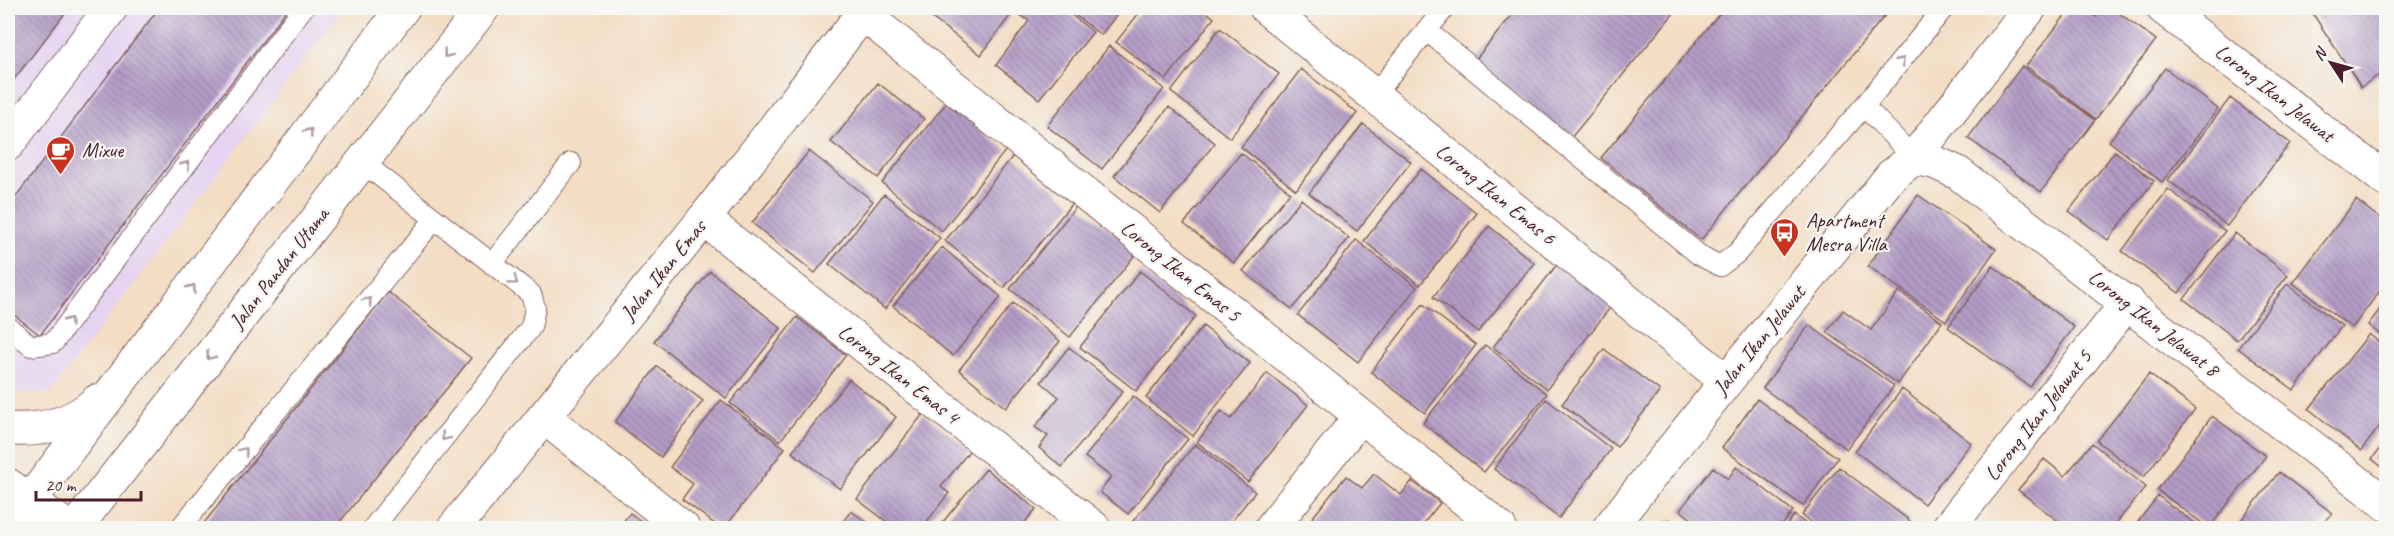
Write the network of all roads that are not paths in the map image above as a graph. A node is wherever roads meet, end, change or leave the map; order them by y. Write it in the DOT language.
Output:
graph roads {
  1 [pos="111,8"];
  2 [pos="303,8"];
  3 [pos="403,8"];
  4 [pos="483,8"];
  5 [pos="1266,8"];
  6 [pos="1445,8"];
  7 [pos="1944,8"];
  8 [pos="2030,8"];
  9 [pos="2163,8"];
  10 [pos="865,10"];
  11 [pos="1426,30"];
  12 [pos="1374,95"];
  13 [pos="1864,106"];
  14 [pos="8,144"];
  15 [pos="1914,158"];
  16 [pos="362,162"];
  17 [pos="571,163"];
  18 [pos="2386,180"];
  19 [pos="704,219"];
  20 [pos="434,220"];
  21 [pos="492,264"];
  22 [pos="2128,302"];
  23 [pos="8,327"];
  24 [pos="132,368"];
  25 [pos="1726,381"];
  26 [pos="1361,416"];
  27 [pos="544,417"];
  28 [pos="8,429"];
  29 [pos="19,493"];
  30 [pos="2386,504"];
  31 [pos="1965,523"];
  32 [pos="9,528"];
  33 [pos="68,528"];
  34 [pos="75,528"];
  35 [pos="180,528"];
  36 [pos="373,528"];
  37 [pos="454,528"];
  38 [pos="683,528"];
  39 [pos="1094,528"];
  40 [pos="1271,528"];
  41 [pos="1500,528"];
  42 [pos="1609,528"];
  1 -- 14 [label="street"];
  23 -- 2 [label="lane, one-way"];
  24 -- 3 [label="street, one-way"];
  4 -- 16 [label="street, Jalan Pandan Utama, one-way"];
  5 -- 12 [label="street, Lorong Ikan Emas 6"];
  6 -- 11 [label="lane"];
  13 -- 7 [label="lane, one-way"];
  8 -- 15 [label="street"];
  9 -- 18 [label="street, Lorong Ikan Jelawat"];
  10 -- 19 [label="street, Jalan Ikan Emas"];
  10 -- 26 [label="street, Lorong Ikan Emas 5"];
  11 -- 12 [label="lane"];
  11 -- 13 [label="lane"];
  12 -- 25 [label="street, Lorong Ikan Emas 6"];
  13 -- 15 [label="lane"];
  15 -- 22 [label="street, Lorong Ikan Jelawat 8"];
  15 -- 25 [label="street, Jalan Ikan Jelawat"];
  16 -- 20 [label="lane"];
  16 -- 34 [label="street, Jalan Pandan Utama, one-way"];
  17 -- 21 [label="lane"];
  19 -- 27 [label="street, Jalan Ikan Emas"];
  19 -- 39 [label="street, Lorong Ikan Emas 4"];
  20 -- 21 [label="lane"];
  35 -- 20 [label="lane, one-way"];
  21 -- 36 [label="lane, one-way"];
  22 -- 30 [label="street, Lorong Ikan Jelawat 8"];
  22 -- 31 [label="street, Lorong Ikan Jelawat 5"];
  24 -- 28 [label="street"];
  24 -- 29 [label="street"];
  25 -- 42 [label="street, Jalan Ikan Jelawat"];
  26 -- 40 [label="street"];
  26 -- 41 [label="street, Lorong Ikan Emas 5"];
  27 -- 37 [label="street, Jalan Ikan Emas"];
  27 -- 38 [label="street"];
  29 -- 32 [label="street"];
  29 -- 33 [label="street"];
}
